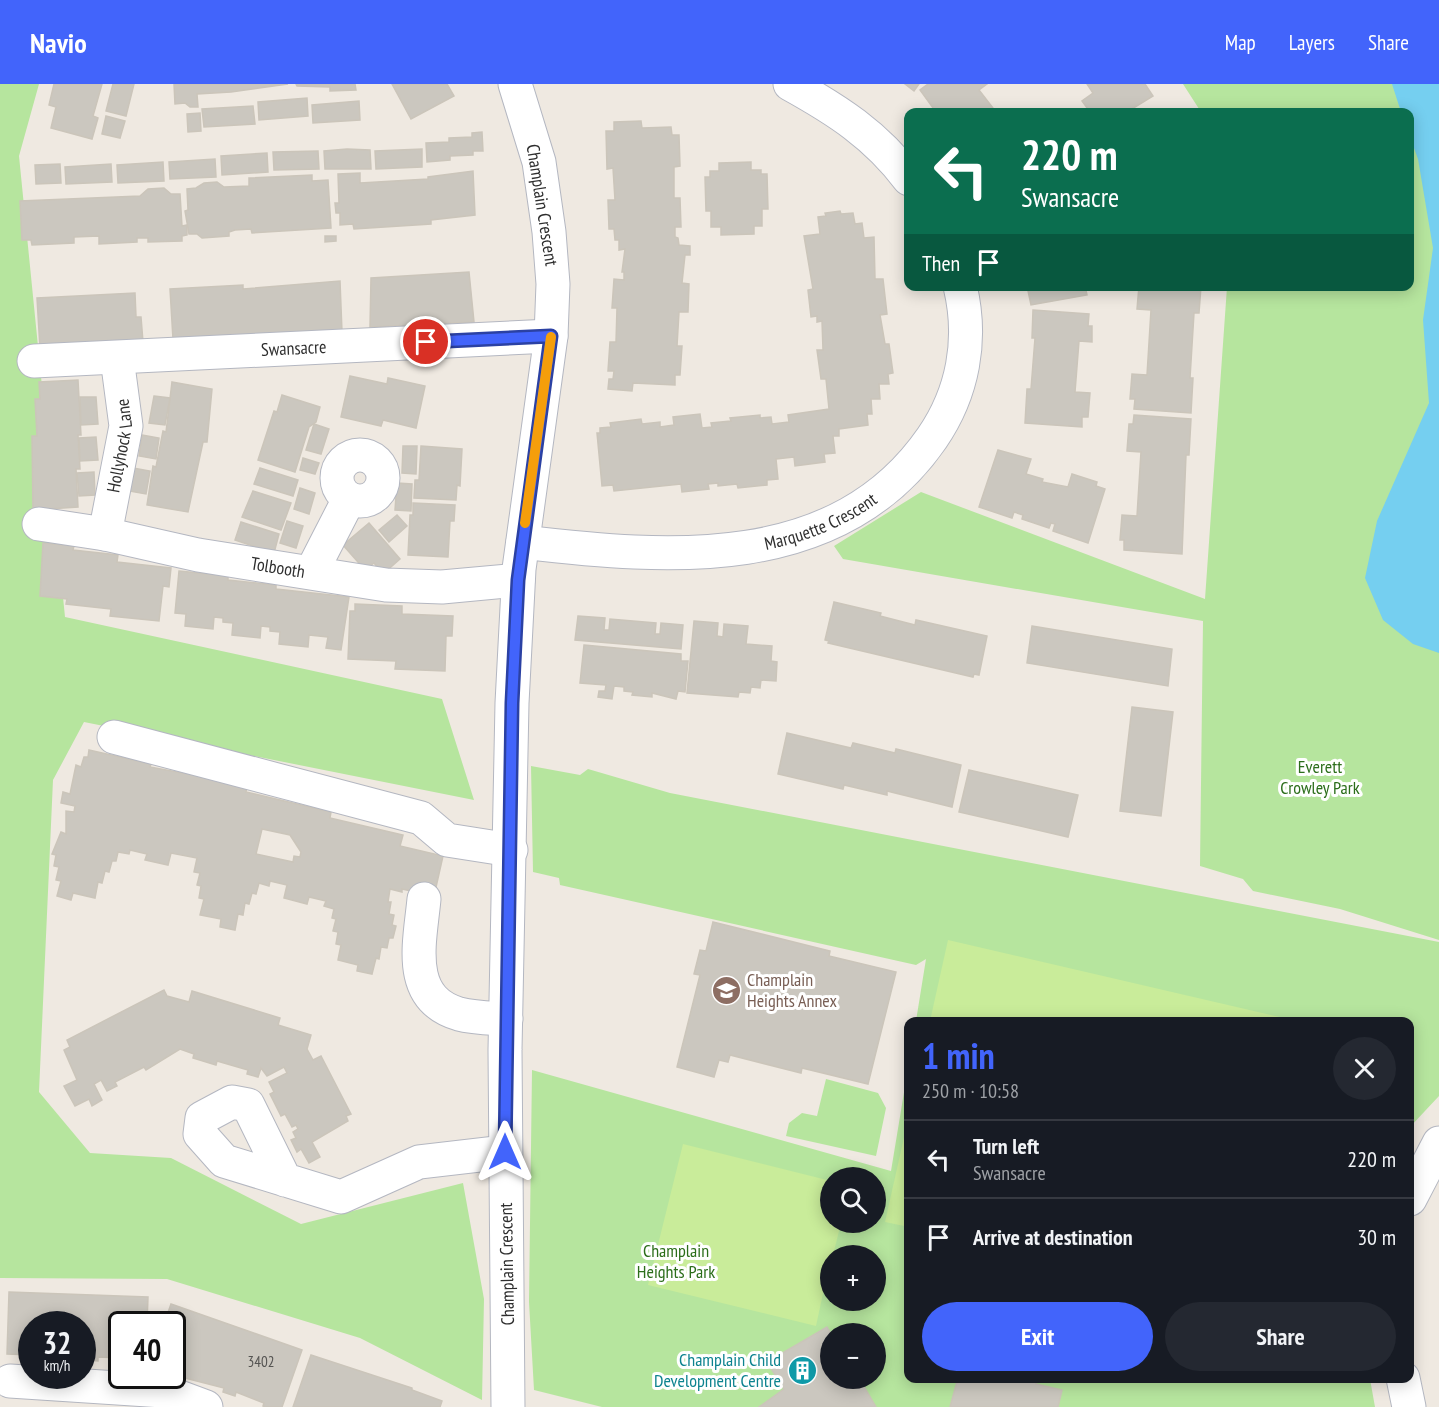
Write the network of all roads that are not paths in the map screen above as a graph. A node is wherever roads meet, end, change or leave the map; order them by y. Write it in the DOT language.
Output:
graph roads {
  1 [pos="515,84"];
  2 [pos="790,84"];
  3 [pos="904,172"];
  4 [pos="961,291"];
  5 [pos="551,336"];
  6 [pos="117,358"];
  7 [pos="34,361"];
  8 [pos="349,499"];
  9 [pos="39,524"];
  10 [pos="105,534"];
  11 [pos="523,542"];
  12 [pos="312,571"];
  13 [pos="518,580"];
  14 [pos="114,737"];
  15 [pos="511,850"];
  16 [pos="424,899"];
  17 [pos="506,1020"];
  18 [pos="1437,1146"];
  19 [pos="505,1152"];
  20 [pos="285,1180"];
  21 [pos="1414,1191"];
  22 [pos="10,1381"];
  23 [pos="1404,1383"];
  24 [pos="206,1407"];
  25 [pos="508,1407"];
  26 [pos="1409,1407"];
  1 -- 5 [label="street, Champlain Crescent"];
  2 -- 3 [label="street"];
  4 -- 11 [label="street, Marquette Crescent"];
  5 -- 6 [label="street, Swansacre"];
  5 -- 11 [label="street, Champlain Crescent"];
  6 -- 7 [label="street, Swansacre"];
  6 -- 10 [label="street, Hollyhock Lane"];
  8 -- 12 [label="street"];
  9 -- 10 [label="street, Tolbooth"];
  10 -- 12 [label="street, Tolbooth"];
  11 -- 13 [label="street, Champlain Crescent"];
  12 -- 13 [label="street, Tolbooth"];
  13 -- 15 [label="street, Champlain Crescent"];
  14 -- 15 [label="street"];
  15 -- 17 [label="street, Champlain Crescent"];
  16 -- 17 [label="street"];
  17 -- 19 [label="street, Champlain Crescent"];
  18 -- 21 [label="street"];
  19 -- 20 [label="street"];
  19 -- 25 [label="street, Champlain Crescent"];
  22 -- 24 [label="street"];
  23 -- 26 [label="street"];
}
